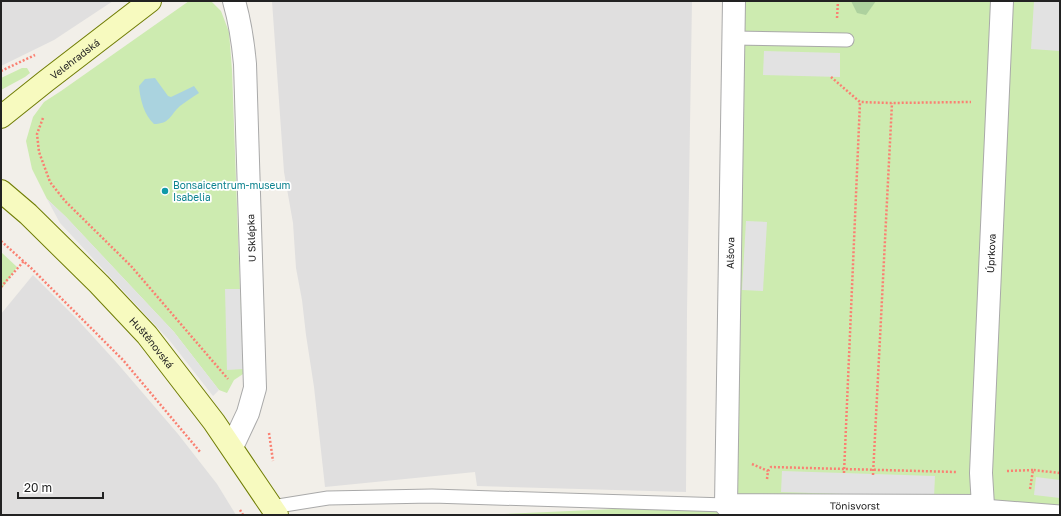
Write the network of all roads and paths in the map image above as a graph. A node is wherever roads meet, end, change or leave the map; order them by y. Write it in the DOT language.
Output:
graph roads {
  1 [pos="150,1"];
  2 [pos="234,1"];
  3 [pos="734,1"];
  4 [pos="1002,1"];
  5 [pos="733,38"];
  6 [pos="847,40"];
  7 [pos="29,58"];
  8 [pos="831,77"];
  9 [pos="46,81"];
  10 [pos="860,102"];
  11 [pos="998,102"];
  12 [pos="892,103"];
  13 [pos="44,115"];
  14 [pos="1,117"];
  15 [pos="1,191"];
  16 [pos="1,241"];
  17 [pos="24,261"];
  18 [pos="1,287"];
  19 [pos="255,388"];
  20 [pos="269,431"];
  21 [pos="232,447"];
  22 [pos="202,455"];
  23 [pos="274,465"];
  24 [pos="1033,470"];
  25 [pos="844,473"];
  26 [pos="980,473"];
  27 [pos="1060,473"];
  28 [pos="873,475"];
  29 [pos="1030,492"];
  30 [pos="726,505"];
  31 [pos="767,505"];
  32 [pos="239,509"];
  33 [pos="274,511"];
  34 [pos="983,511"];
  35 [pos="1060,512"];
  36 [pos="243,515"];
  1 -- 9 [label="street, Velehradská"];
  2 -- 19 [label="street, U Sklépka"];
  3 -- 5 [label="street, Alšova"];
  4 -- 11 [label="street, Úprkova"];
  5 -- 6 [label="lane"];
  5 -- 30 [label="street, Alšova"];
  7 -- 9 [label="path"];
  8 -- 10 [label="path"];
  9 -- 14 [label="street, Velehradská"];
  10 -- 11 [label="path"];
  10 -- 25 [label="path"];
  11 -- 26 [label="street, Úprkova"];
  12 -- 28 [label="path"];
  13 -- 19 [label="path"];
  15 -- 21 [label="street, Huštěnovská"];
  16 -- 17 [label="path"];
  17 -- 18 [label="path"];
  17 -- 22 [label="path"];
  19 -- 21 [label="street, U Sklépka"];
  20 -- 23 [label="path"];
  21 -- 33 [label="street, Huštěnovská"];
  24 -- 26 [label="path"];
  24 -- 27 [label="path"];
  24 -- 29 [label="path"];
  26 -- 31 [label="path"];
  26 -- 34 [label="street, Úprkova"];
  30 -- 31 [label="street, Tönisvorst"];
  30 -- 33 [label="lane"];
  31 -- 34 [label="street, Tönisvorst"];
  32 -- 36 [label="path"];
  34 -- 35 [label="lane"];
}
